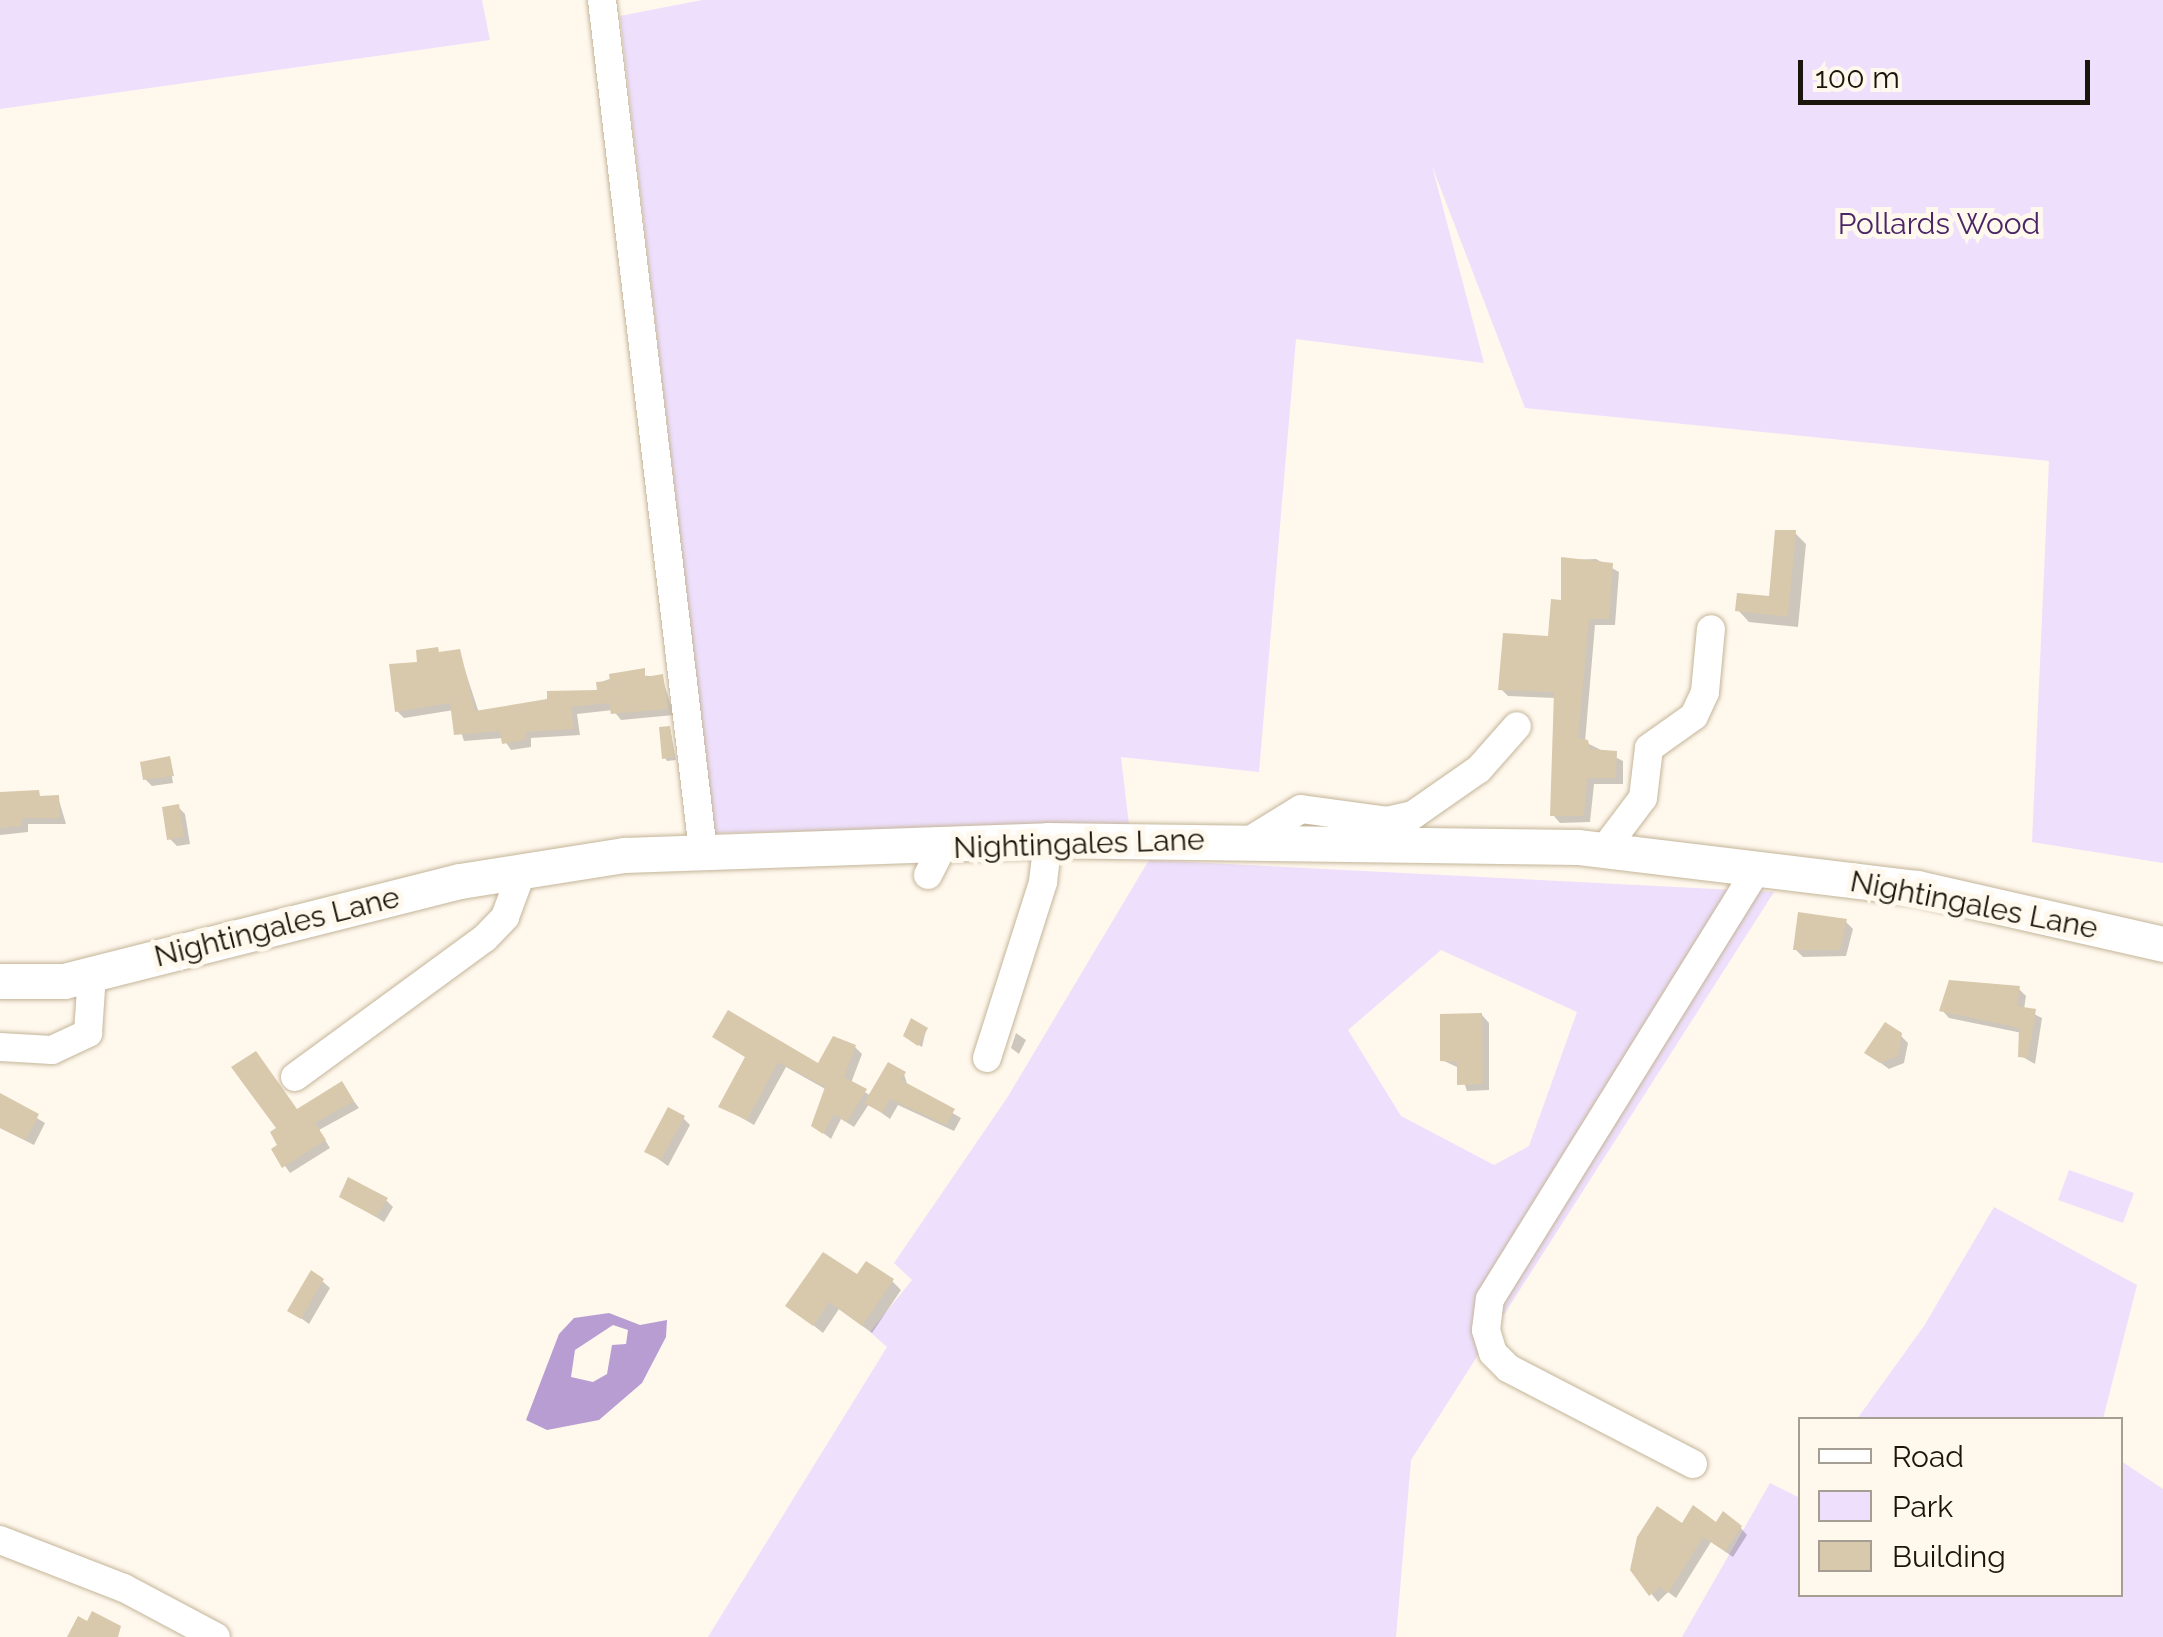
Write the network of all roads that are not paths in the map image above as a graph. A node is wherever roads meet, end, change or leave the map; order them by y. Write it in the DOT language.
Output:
graph roads {
  1 [pos="602,0"];
  2 [pos="1710,629"];
  3 [pos="1518,726"];
  4 [pos="1048,840"];
  5 [pos="1249,840"];
  6 [pos="702,851"];
  7 [pos="1603,851"];
  8 [pos="1757,869"];
  9 [pos="522,872"];
  10 [pos="2163,944"];
  11 [pos="92,974"];
  12 [pos="0,981"];
  13 [pos="0,1047"];
  14 [pos="987,1058"];
  15 [pos="295,1077"];
  16 [pos="1693,1464"];
  17 [pos="0,1540"];
  18 [pos="216,1637"];
  1 -- 6 [label="street"];
  2 -- 7 [label="street"];
  3 -- 5 [label="street"];
  4 -- 5 [label="main road, Nightingales Lane"];
  4 -- 6 [label="main road, Nightingales Lane"];
  4 -- 14 [label="street"];
  5 -- 7 [label="main road, Nightingales Lane"];
  6 -- 9 [label="main road, Nightingales Lane"];
  7 -- 8 [label="main road, Nightingales Lane"];
  8 -- 10 [label="main road, Nightingales Lane"];
  8 -- 16 [label="street"];
  9 -- 11 [label="main road, Nightingales Lane"];
  9 -- 15 [label="street"];
  11 -- 12 [label="main road, Nightingales Lane"];
  11 -- 13 [label="street"];
  17 -- 18 [label="street"];
}
